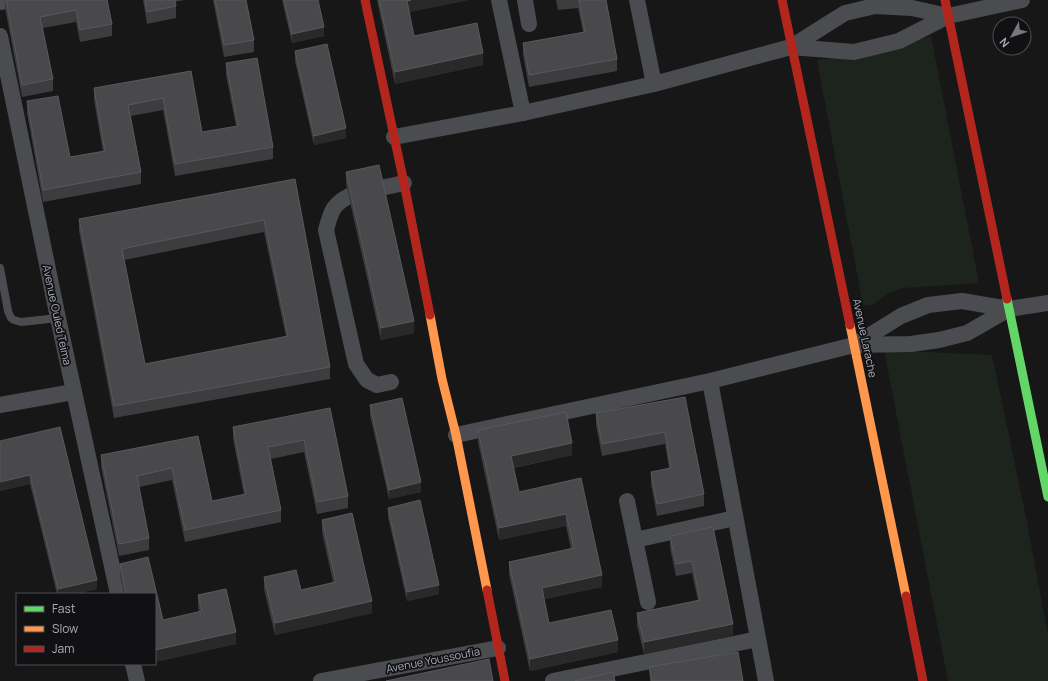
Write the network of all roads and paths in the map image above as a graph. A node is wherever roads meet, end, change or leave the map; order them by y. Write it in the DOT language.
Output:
graph roads {
  1 [pos="13,0"];
  2 [pos="365,0"];
  3 [pos="498,0"];
  4 [pos="525,0"];
  5 [pos="637,0"];
  6 [pos="782,0"];
  7 [pos="945,0"];
  8 [pos="1022,0"];
  9 [pos="0,2"];
  10 [pos="948,16"];
  11 [pos="529,24"];
  12 [pos="0,36"];
  13 [pos="792,47"];
  14 [pos="4,77"];
  15 [pos="654,84"];
  16 [pos="523,113"];
  17 [pos="394,137"];
  18 [pos="404,183"];
  19 [pos="381,188"];
  20 [pos="349,196"];
  21 [pos="0,268"];
  22 [pos="1048,303"];
  23 [pos="1009,309"];
  24 [pos="58,318"];
  25 [pos="854,345"];
  26 [pos="710,381"];
  27 [pos="391,382"];
  28 [pos="74,392"];
  29 [pos="0,405"];
  30 [pos="456,435"];
  31 [pos="1048,497"];
  32 [pos="627,501"];
  33 [pos="736,518"];
  34 [pos="635,540"];
  35 [pos="118,593"];
  36 [pos="648,602"];
  37 [pos="758,639"];
  38 [pos="498,648"];
  39 [pos="133,665"];
  40 [pos="137,681"];
  41 [pos="321,681"];
  42 [pos="506,681"];
  43 [pos="553,681"];
  44 [pos="766,681"];
  45 [pos="923,681"];
  1 -- 9 [label="street"];
  2 -- 17 [label="main road"];
  3 -- 16 [label="street"];
  4 -- 11 [label="street"];
  5 -- 15 [label="street"];
  6 -- 13 [label="main road, Avenue Larache"];
  7 -- 10 [label="main road"];
  8 -- 10 [label="street"];
  10 -- 13 [label="street"];
  10 -- 13 [label="street"];
  10 -- 23 [label="main road"];
  12 -- 14 [label="street, Avenue Ouled Teima"];
  13 -- 15 [label="street"];
  13 -- 25 [label="main road, Avenue Larache"];
  14 -- 24 [label="street, Avenue Ouled Teima"];
  15 -- 16 [label="street"];
  16 -- 17 [label="street"];
  17 -- 18 [label="main road"];
  18 -- 19 [label="street"];
  18 -- 30 [label="main road"];
  20 -- 27 [label="street"];
  21 -- 24 [label="lane"];
  22 -- 23 [label="street"];
  23 -- 25 [label="street"];
  23 -- 25 [label="street"];
  23 -- 31 [label="main road"];
  24 -- 28 [label="street, Avenue Ouled Teima"];
  25 -- 26 [label="street"];
  25 -- 45 [label="main road, Avenue Larache"];
  26 -- 30 [label="street"];
  26 -- 33 [label="street"];
  28 -- 29 [label="street"];
  28 -- 35 [label="street, Avenue Ouled Teima"];
  30 -- 38 [label="main road"];
  32 -- 34 [label="street"];
  33 -- 34 [label="street"];
  33 -- 37 [label="street"];
  34 -- 36 [label="street"];
  37 -- 43 [label="street"];
  37 -- 44 [label="street"];
  38 -- 41 [label="street, Avenue Youssoufia"];
  38 -- 42 [label="main road"];
  39 -- 40 [label="street"];
}
